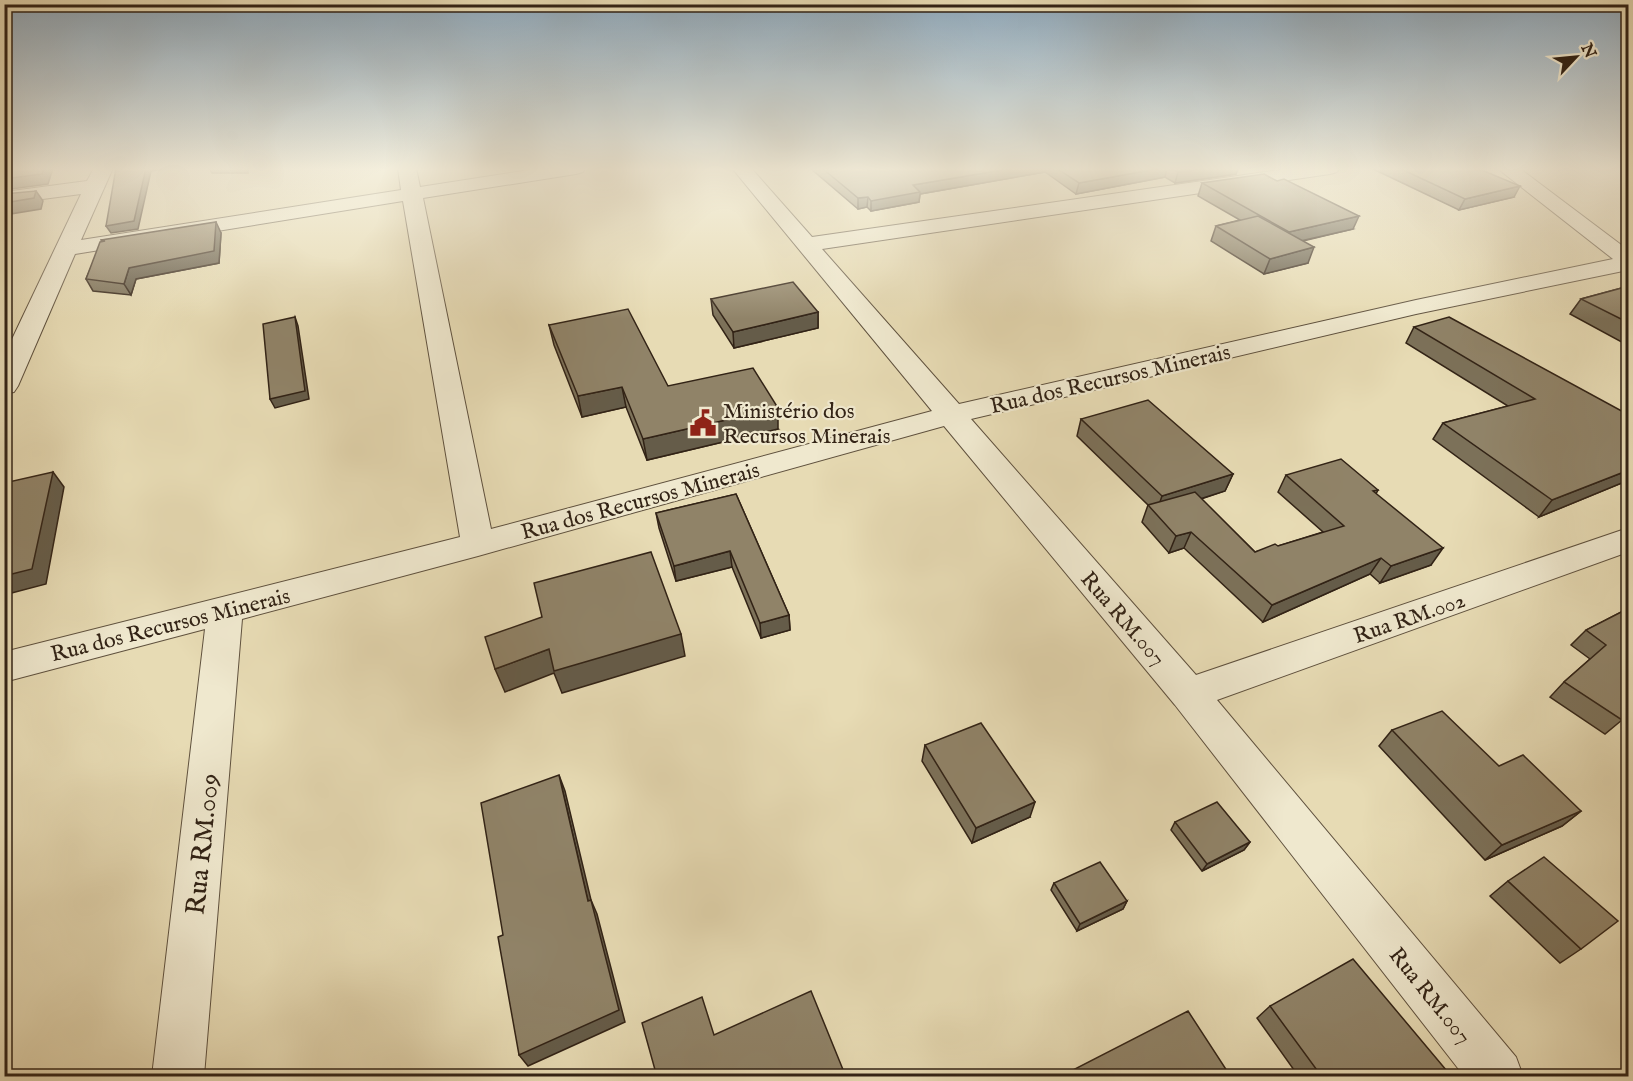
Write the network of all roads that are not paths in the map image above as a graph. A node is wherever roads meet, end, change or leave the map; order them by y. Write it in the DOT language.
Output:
graph roads {
  1 [pos="79,218"];
  2 [pos="254,218"];
  3 [pos="416,218"];
  4 [pos="785,218"];
  5 [pos="984,218"];
  6 [pos="1573,218"];
  7 [pos="808,244"];
  8 [pos="65,249"];
  9 [pos="1629,261"];
  10 [pos="1416,307"];
  11 [pos="1446,324"];
  12 [pos="4,386"];
  13 [pos="950,415"];
  14 [pos="1629,540"];
  15 [pos="478,544"];
  16 [pos="225,610"];
  17 [pos="4,667"];
  18 [pos="1190,694"];
  19 [pos="178,1077"];
  20 [pos="1497,1077"];
  1 -- 8 [label="street"];
  2 -- 8 [label="street"];
  3 -- 15 [label="street"];
  4 -- 7 [label="street, Rua RM.007"];
  5 -- 7 [label="street"];
  6 -- 9 [label="street"];
  7 -- 13 [label="street, Rua RM.007"];
  8 -- 12 [label="street"];
  9 -- 10 [label="street, Rua dos Recursos Minerais"];
  10 -- 11 [label="street"];
  10 -- 13 [label="street, Rua dos Recursos Minerais"];
  13 -- 15 [label="street, Rua dos Recursos Minerais"];
  13 -- 18 [label="street, Rua RM.007"];
  14 -- 18 [label="street, Rua RM.002"];
  15 -- 16 [label="street, Rua dos Recursos Minerais"];
  16 -- 17 [label="street, Rua dos Recursos Minerais"];
  16 -- 19 [label="street, Rua RM.009"];
  18 -- 20 [label="street, Rua RM.007"];
}
